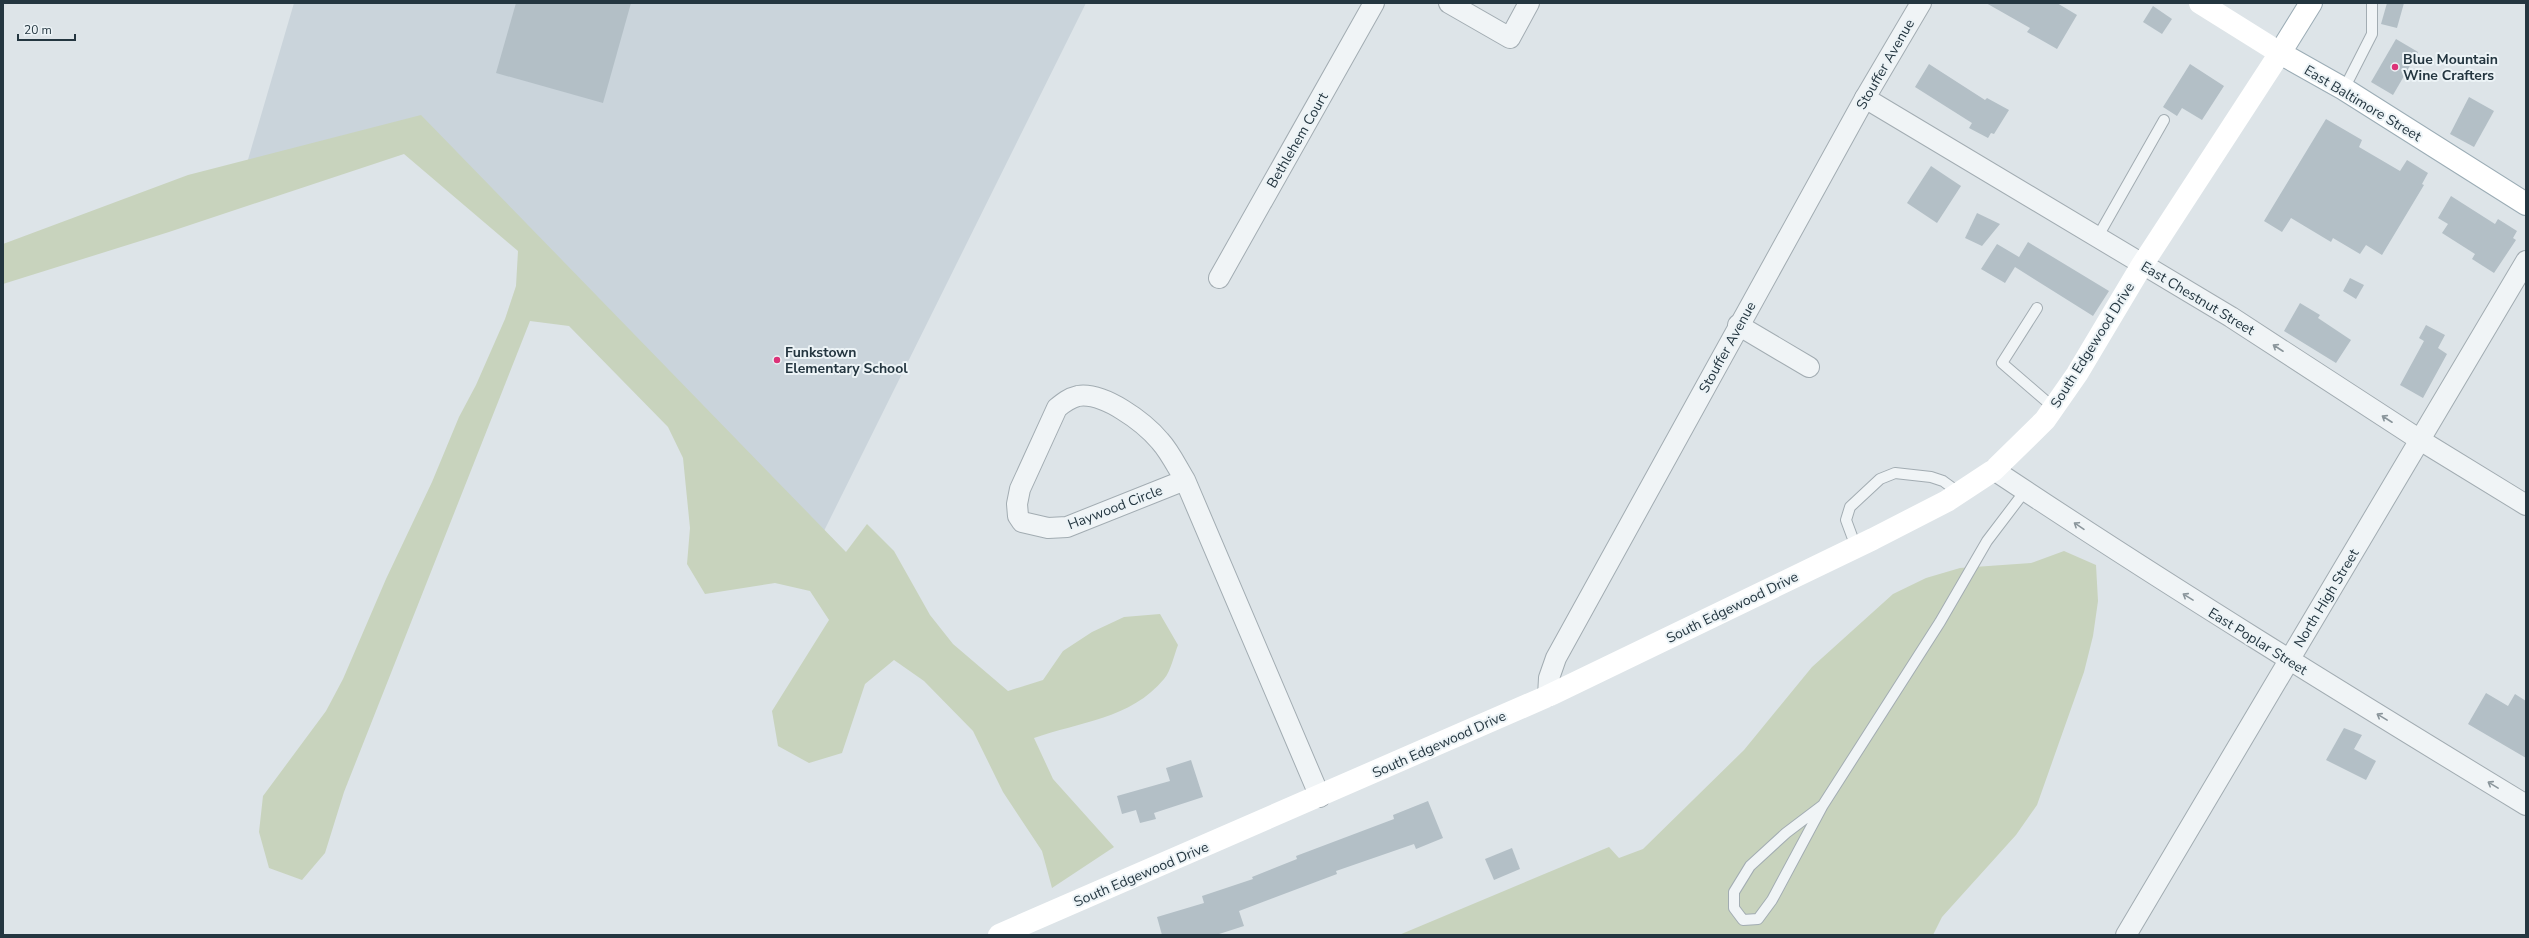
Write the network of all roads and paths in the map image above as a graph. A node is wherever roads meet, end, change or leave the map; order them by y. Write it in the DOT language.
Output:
graph roads {
  1 [pos="1374,3"];
  2 [pos="1449,3"];
  3 [pos="1530,3"];
  4 [pos="1921,3"];
  5 [pos="2200,3"];
  6 [pos="2310,3"];
  7 [pos="2371,3"];
  8 [pos="2280,53"];
  9 [pos="2344,89"];
  10 [pos="1865,98"];
  11 [pos="2164,120"];
  12 [pos="2526,204"];
  13 [pos="2097,238"];
  14 [pos="2526,261"];
  15 [pos="2142,265"];
  16 [pos="1219,278"];
  17 [pos="2037,308"];
  18 [pos="1738,325"];
  19 [pos="1809,366"];
  20 [pos="2053,407"];
  21 [pos="2420,440"];
  22 [pos="1994,470"];
  23 [pos="1185,480"];
  24 [pos="2025,491"];
  25 [pos="1958,492"];
  26 [pos="2526,505"];
  27 [pos="1856,547"];
  28 [pos="2289,660"];
  29 [pos="1548,696"];
  30 [pos="1320,797"];
  31 [pos="1823,805"];
  32 [pos="2526,805"];
  33 [pos="999,935"];
  34 [pos="2126,935"];
  1 -- 16 [label="street, Bethlehem Court"];
  2 -- 3 [label="street"];
  4 -- 10 [label="street, Stouffer Avenue"];
  5 -- 8 [label="main road, East Baltimore Street"];
  6 -- 8 [label="main road, South Edgewood Drive"];
  7 -- 9 [label="lane"];
  8 -- 9 [label="main road, East Baltimore Street"];
  8 -- 15 [label="main road, South Edgewood Drive"];
  9 -- 12 [label="main road, East Baltimore Street"];
  10 -- 13 [label="street, East Chestnut Street"];
  10 -- 18 [label="street, Stouffer Avenue"];
  11 -- 13 [label="lane"];
  13 -- 15 [label="street, East Chestnut Street"];
  14 -- 21 [label="street, North High Street"];
  15 -- 20 [label="main road, South Edgewood Drive"];
  21 -- 15 [label="street, East Chestnut Street, one-way"];
  17 -- 20 [label="lane"];
  18 -- 19 [label="street"];
  18 -- 29 [label="street, Stouffer Avenue"];
  20 -- 22 [label="main road, South Edgewood Drive"];
  21 -- 26 [label="street, East Chestnut Street"];
  21 -- 28 [label="street, North High Street"];
  22 -- 24 [label="street, East Poplar Street"];
  22 -- 25 [label="main road, South Edgewood Drive"];
  23 -- 23 [label="street, Haywood Circle"];
  23 -- 30 [label="street, Haywood Circle"];
  28 -- 24 [label="street, East Poplar Street, one-way"];
  24 -- 31 [label="lane"];
  25 -- 27 [label="main road, South Edgewood Drive"];
  25 -- 27 [label="lane"];
  27 -- 29 [label="main road, South Edgewood Drive"];
  32 -- 28 [label="street, East Poplar Street, one-way"];
  28 -- 34 [label="street, North High Street"];
  29 -- 30 [label="main road, South Edgewood Drive"];
  30 -- 33 [label="main road, South Edgewood Drive"];
  31 -- 31 [label="lane"];
}
